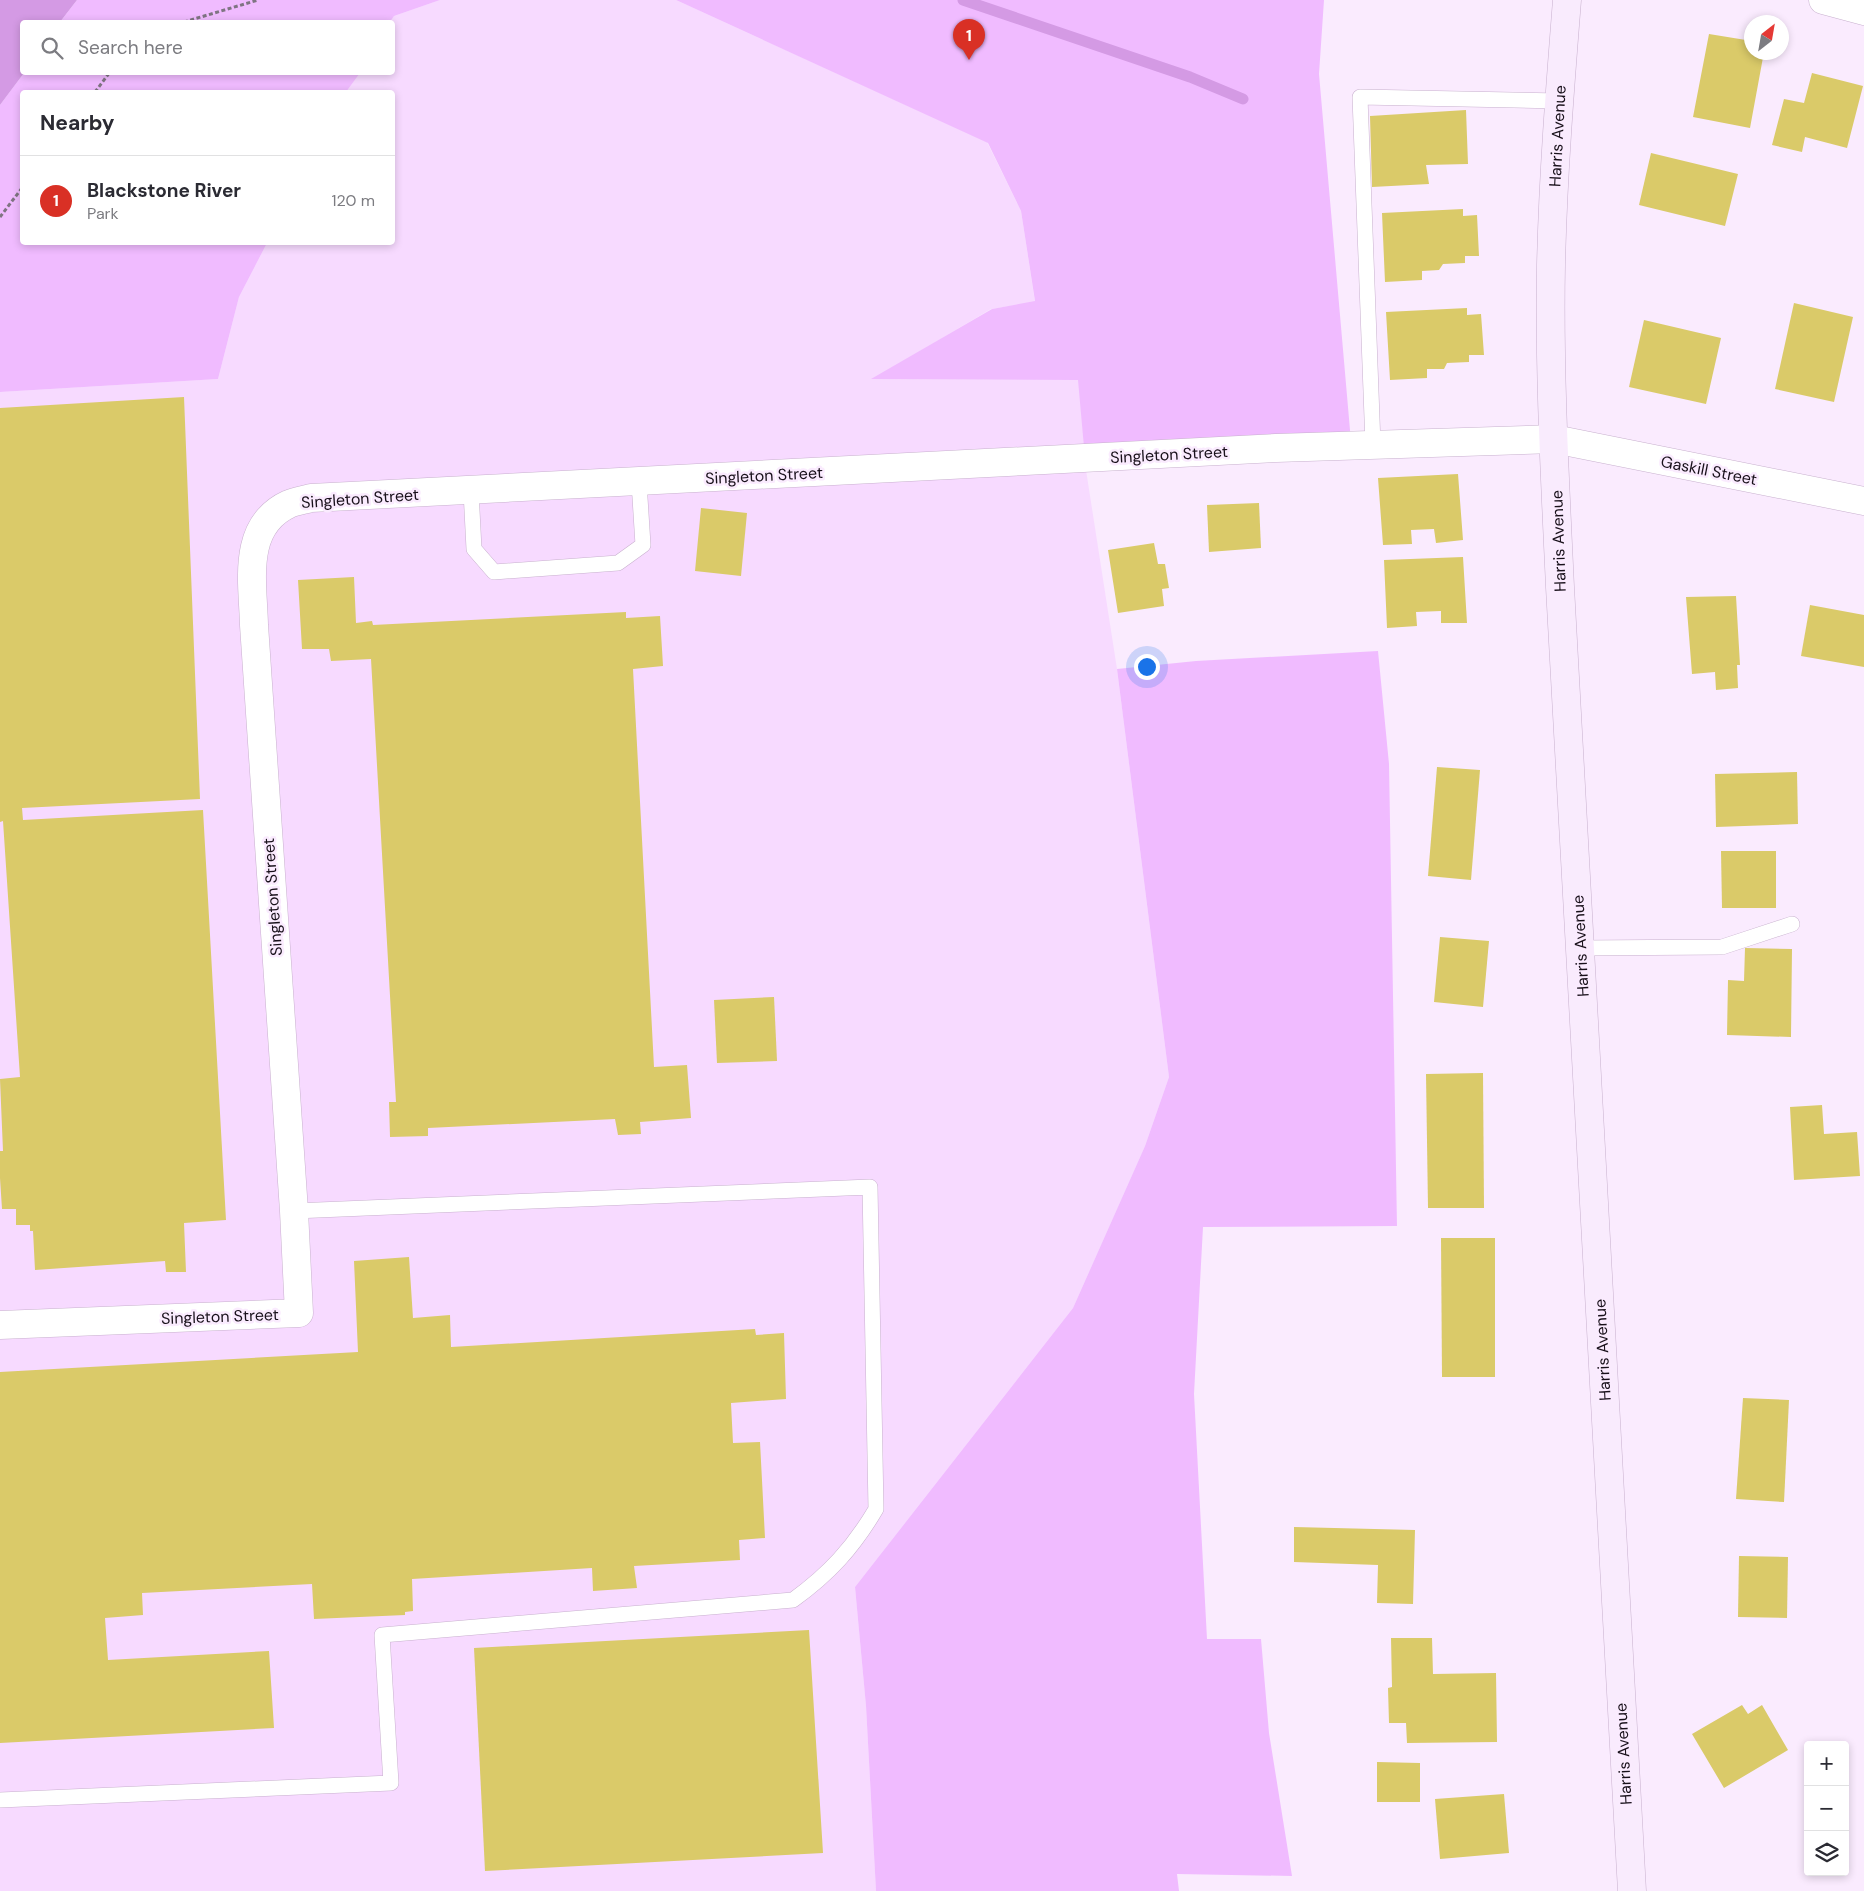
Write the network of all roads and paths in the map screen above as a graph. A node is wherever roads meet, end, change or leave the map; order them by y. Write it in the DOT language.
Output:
graph roads {
  1 [pos="258,0"];
  2 [pos="1567,0"];
  3 [pos="1823,0"];
  4 [pos="1864,11"];
  5 [pos="191,20"];
  6 [pos="108,75"];
  7 [pos="96,90"];
  8 [pos="1559,101"];
  9 [pos="20,191"];
  10 [pos="0,217"];
  11 [pos="1554,439"];
  12 [pos="1372,446"];
  13 [pos="639,482"];
  14 [pos="471,491"];
  15 [pos="1864,501"];
  16 [pos="1792,924"];
  17 [pos="1580,948"];
  18 [pos="294,1211"];
  19 [pos="0,1325"];
  20 [pos="0,1800"];
  21 [pos="1632,1891"];
  1 -- 5 [label="path"];
  2 -- 8 [label="main road, Harris Avenue"];
  3 -- 4 [label="street"];
  6 -- 7 [label="path"];
  8 -- 11 [label="main road, Harris Avenue"];
  8 -- 12 [label="lane"];
  9 -- 10 [label="path"];
  11 -- 12 [label="street, Singleton Street"];
  11 -- 15 [label="street, Gaskill Street"];
  11 -- 17 [label="main road, Harris Avenue"];
  12 -- 13 [label="street, Singleton Street"];
  13 -- 14 [label="street, Singleton Street"];
  13 -- 14 [label="lane"];
  14 -- 18 [label="street, Singleton Street"];
  16 -- 17 [label="lane"];
  17 -- 21 [label="main road, Harris Avenue"];
  18 -- 19 [label="street, Singleton Street"];
  18 -- 20 [label="lane"];
}
